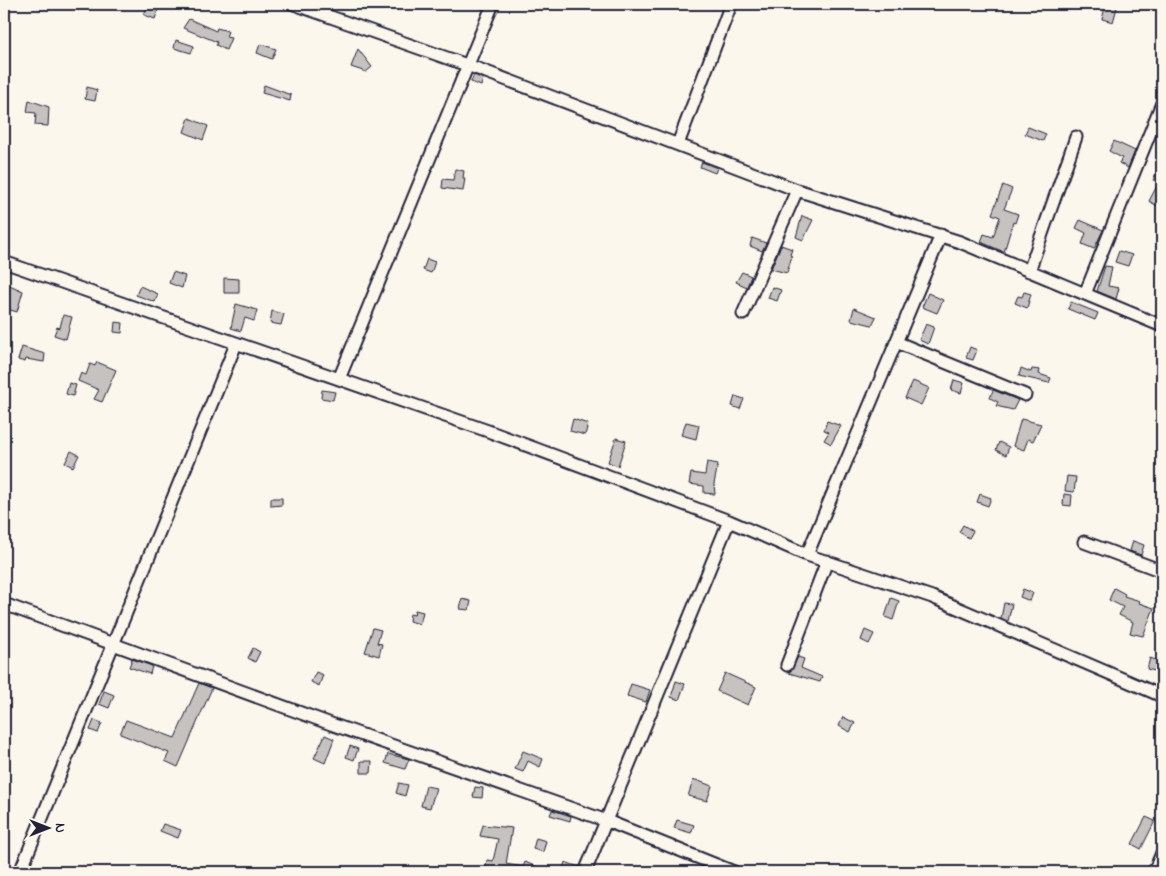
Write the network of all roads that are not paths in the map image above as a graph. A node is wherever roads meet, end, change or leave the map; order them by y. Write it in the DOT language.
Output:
graph roads {
  1 [pos="294,4"];
  2 [pos="493,4"];
  3 [pos="731,4"];
  4 [pos="468,65"];
  5 [pos="1162,103"];
  6 [pos="1076,137"];
  7 [pos="678,144"];
  8 [pos="796,190"];
  9 [pos="941,235"];
  10 [pos="4,262"];
  11 [pos="1029,270"];
  12 [pos="1086,294"];
  13 [pos="743,314"];
  14 [pos="1162,326"];
  15 [pos="896,342"];
  16 [pos="236,344"];
  17 [pos="339,379"];
  18 [pos="1025,395"];
  19 [pos="729,521"];
  20 [pos="1084,542"];
  21 [pos="807,555"];
  22 [pos="827,562"];
  23 [pos="1162,571"];
  24 [pos="4,604"];
  25 [pos="114,643"];
  26 [pos="788,665"];
  27 [pos="1162,696"];
  28 [pos="607,821"];
  29 [pos="1162,852"];
  30 [pos="707,867"];
  31 [pos="20,872"];
  32 [pos="586,872"];
  33 [pos="734,872"];
  34 [pos="1154,872"];
  1 -- 4 [label="street"];
  2 -- 4 [label="street"];
  3 -- 7 [label="street"];
  4 -- 7 [label="street"];
  4 -- 17 [label="street"];
  5 -- 12 [label="street"];
  6 -- 11 [label="street"];
  7 -- 8 [label="street"];
  8 -- 9 [label="street"];
  8 -- 13 [label="street"];
  9 -- 11 [label="street"];
  9 -- 15 [label="street"];
  10 -- 16 [label="street"];
  11 -- 12 [label="street"];
  12 -- 14 [label="street"];
  15 -- 18 [label="street"];
  15 -- 21 [label="street"];
  16 -- 17 [label="street"];
  16 -- 25 [label="street"];
  17 -- 19 [label="street"];
  19 -- 21 [label="street"];
  19 -- 28 [label="street"];
  20 -- 23 [label="street"];
  21 -- 22 [label="street"];
  22 -- 26 [label="street"];
  22 -- 27 [label="street"];
  24 -- 25 [label="street"];
  25 -- 28 [label="street"];
  25 -- 31 [label="street"];
  28 -- 30 [label="street"];
  28 -- 32 [label="street"];
  29 -- 34 [label="street"];
  30 -- 33 [label="street"];
}
